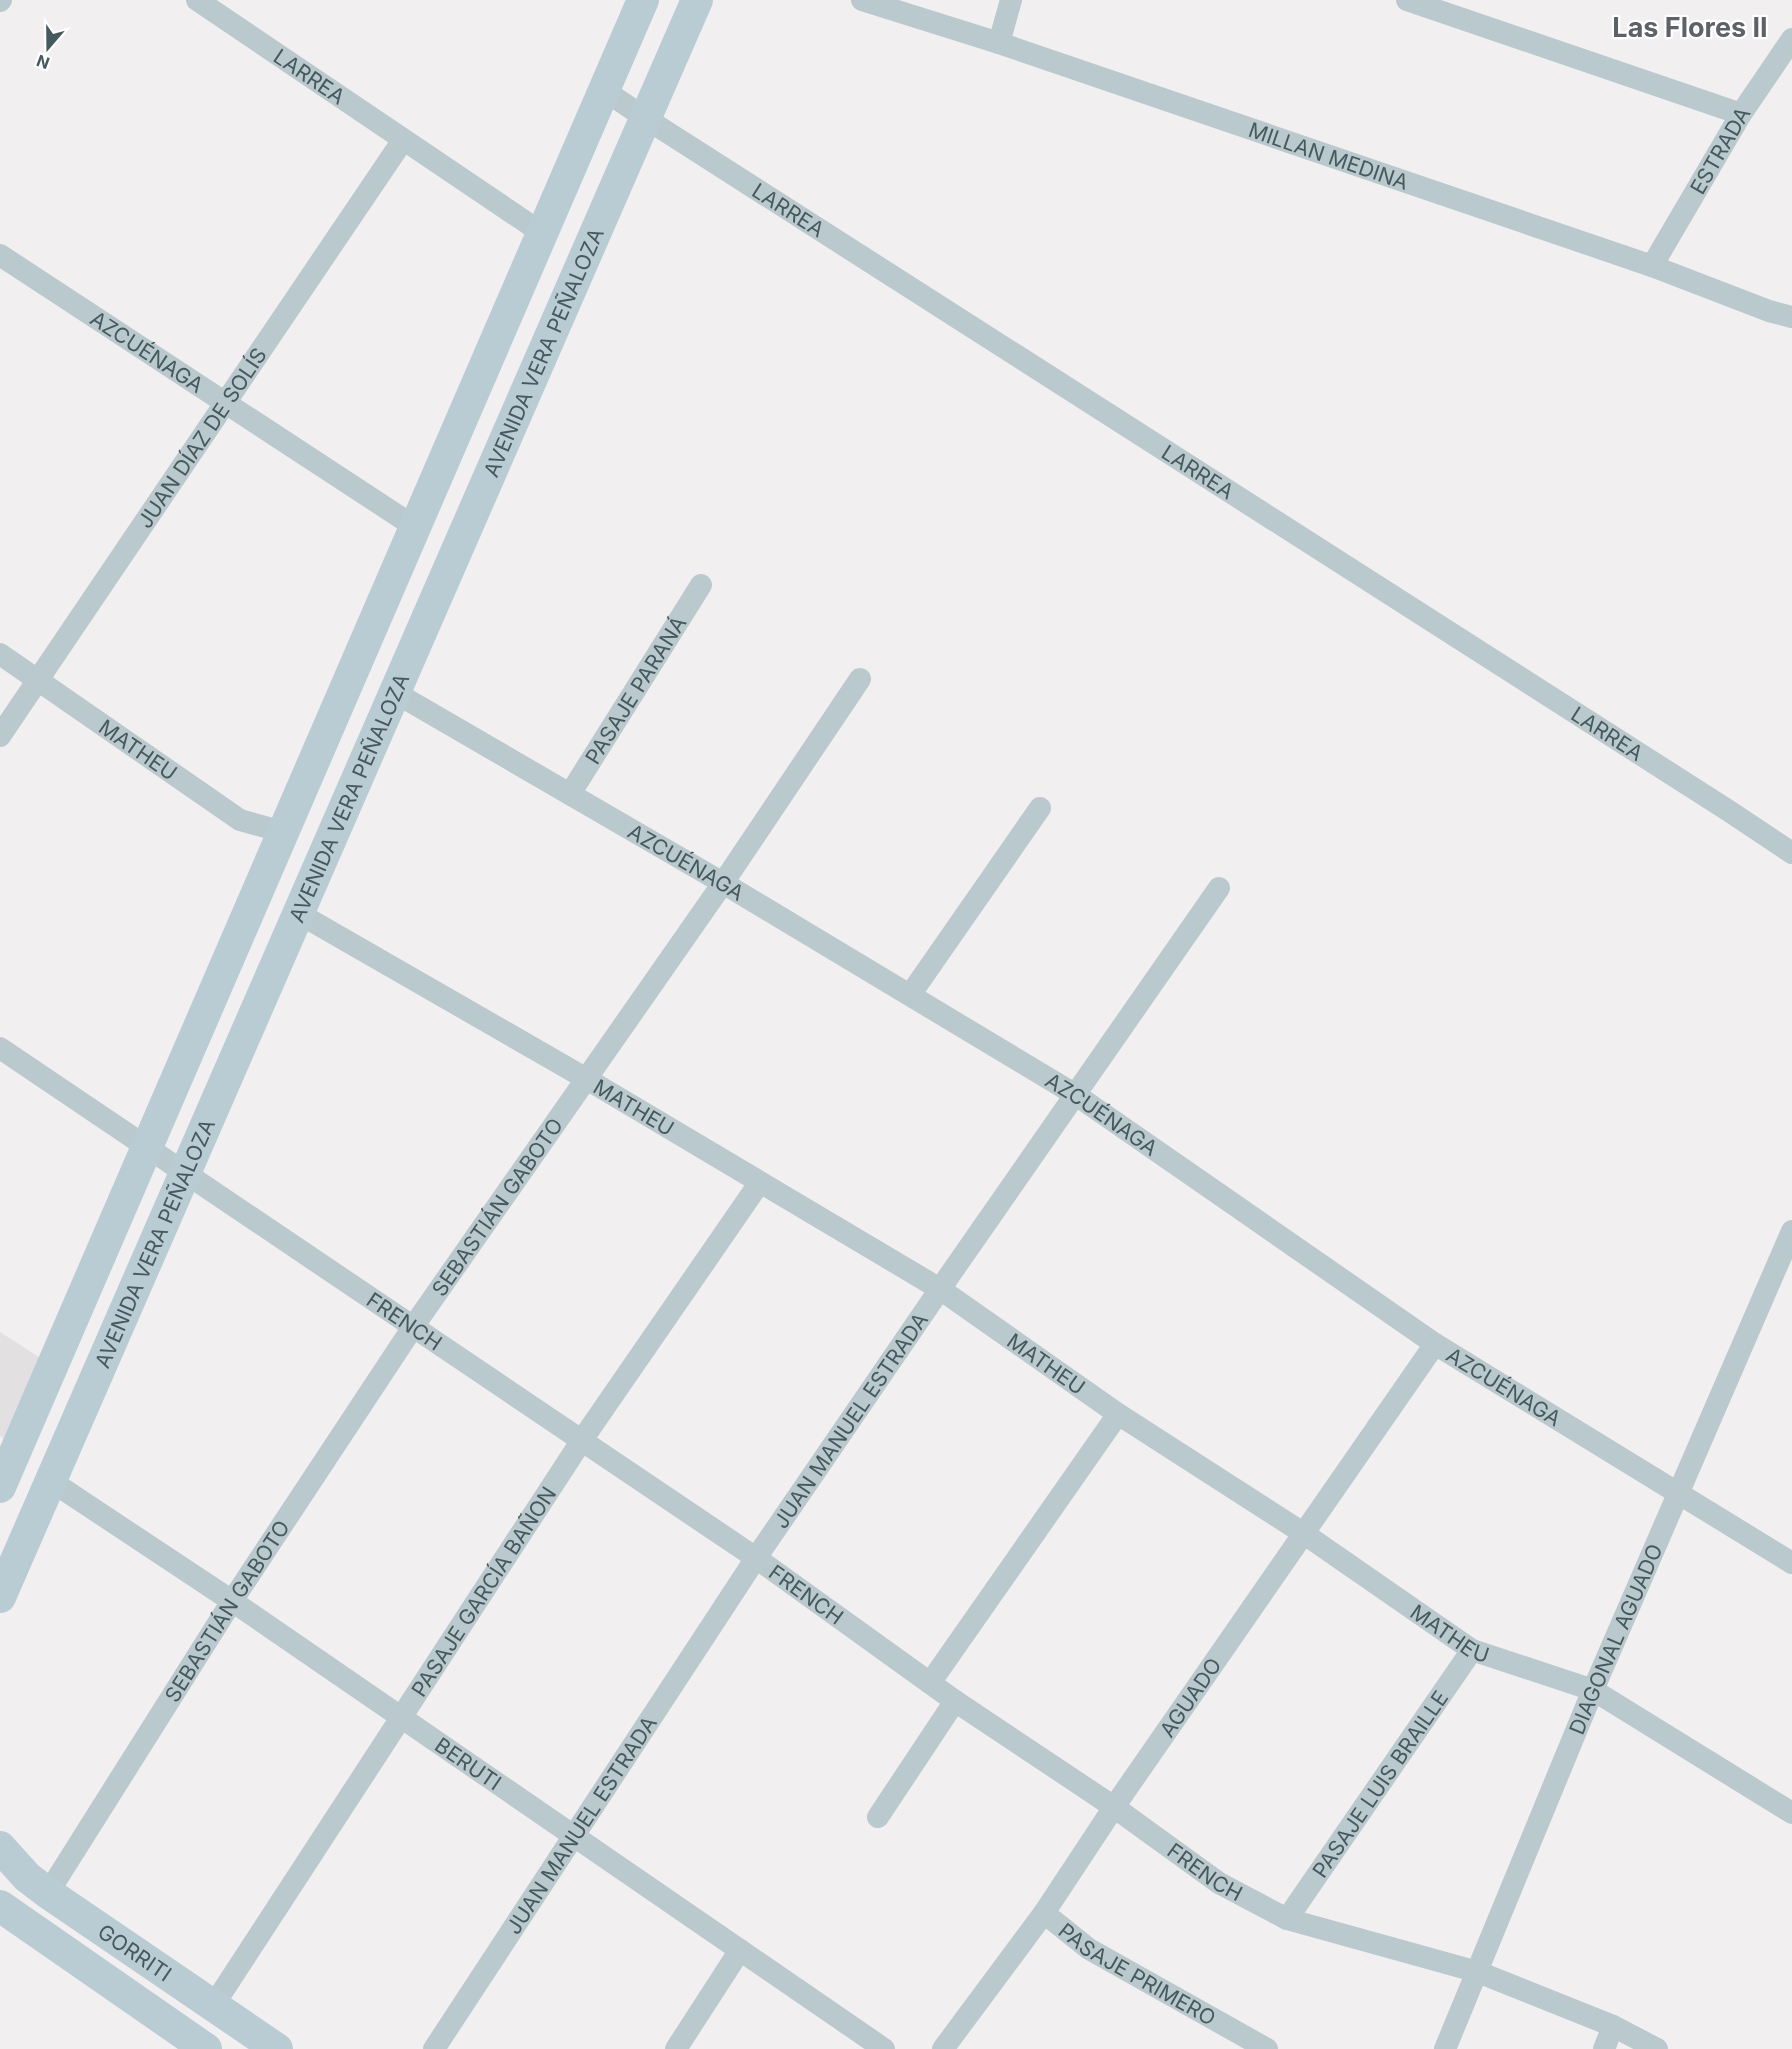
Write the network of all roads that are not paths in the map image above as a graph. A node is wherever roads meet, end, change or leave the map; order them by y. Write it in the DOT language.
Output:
graph roads {
  1 [pos="197,0"];
  2 [pos="643,0"];
  3 [pos="697,0"];
  4 [pos="862,0"];
  5 [pos="1011,0"];
  6 [pos="1407,0"];
  7 [pos="999,43"];
  8 [pos="1789,48"];
  9 [pos="604,90"];
  10 [pos="1741,114"];
  11 [pos="645,118"];
  12 [pos="403,140"];
  13 [pos="542,233"];
  14 [pos="0,255"];
  15 [pos="1652,266"];
  16 [pos="1792,317"];
  17 [pos="226,402"];
  18 [pos="415,527"];
  19 [pos="701,585"];
  20 [pos="0,654"];
  21 [pos="860,679"];
  22 [pos="38,680"];
  23 [pos="394,692"];
  24 [pos="0,736"];
  25 [pos="570,794"];
  26 [pos="1040,808"];
  27 [pos="283,832"];
  28 [pos="1792,853"];
  29 [pos="723,883"];
  30 [pos="1219,888"];
  31 [pos="298,913"];
  32 [pos="910,995"];
  33 [pos="0,1048"];
  34 [pos="585,1077"];
  35 [pos="1076,1095"];
  36 [pos="147,1148"];
  37 [pos="186,1173"];
  38 [pos="760,1182"];
  39 [pos="1792,1231"];
  40 [pos="940,1289"];
  41 [pos="413,1327"];
  42 [pos="1435,1344"];
  43 [pos="1118,1414"];
  44 [pos="582,1440"];
  45 [pos="9,1442"];
  46 [pos="51,1481"];
  47 [pos="0,1487"];
  48 [pos="1679,1493"];
  49 [pos="1303,1533"];
  50 [pos="756,1558"];
  51 [pos="1792,1563"];
  52 [pos="0,1597"];
  53 [pos="232,1601"];
  54 [pos="1472,1650"];
  55 [pos="930,1683"];
  56 [pos="1593,1690"];
  57 [pos="954,1701"];
  58 [pos="401,1717"];
  59 [pos="1114,1807"];
  60 [pos="1792,1812"];
  61 [pos="878,1817"];
  62 [pos="573,1836"];
  63 [pos="0,1847"];
  64 [pos="48,1893"];
  65 [pos="0,1906"];
  66 [pos="1044,1913"];
  67 [pos="1287,1919"];
  68 [pos="740,1950"];
  69 [pos="1478,1972"];
  70 [pos="213,2006"];
  71 [pos="1613,2026"];
  72 [pos="197,2046"];
  73 [pos="277,2049"];
  74 [pos="434,2049"];
  75 [pos="676,2049"];
  76 [pos="884,2049"];
  77 [pos="943,2049"];
  78 [pos="1268,2049"];
  79 [pos="1445,2049"];
  80 [pos="1604,2049"];
  81 [pos="1657,2049"];
  1 -- 12 [label="street, LARREA"];
  2 -- 9 [label="main road, AVENIDA VERA PEÑALOZA"];
  3 -- 11 [label="main road, AVENIDA VERA PEÑALOZA"];
  4 -- 7 [label="street, MILLAN MEDINA"];
  5 -- 7 [label="street"];
  6 -- 10 [label="street"];
  7 -- 15 [label="street, MILLAN MEDINA"];
  8 -- 10 [label="street, ESTRADA"];
  9 -- 11 [label="street, LARREA"];
  9 -- 13 [label="main road, AVENIDA VERA PEÑALOZA"];
  10 -- 15 [label="street, ESTRADA"];
  11 -- 23 [label="main road, AVENIDA VERA PEÑALOZA"];
  11 -- 28 [label="street, LARREA"];
  12 -- 13 [label="street, LARREA"];
  12 -- 17 [label="street, JUAN DÍAZ DE SOLÍS"];
  13 -- 18 [label="main road, AVENIDA VERA PEÑALOZA"];
  14 -- 17 [label="street, AZCUÉNAGA"];
  15 -- 16 [label="street, MILLAN MEDINA"];
  17 -- 18 [label="street, AZCUÉNAGA"];
  17 -- 22 [label="street, JUAN DÍAZ DE SOLÍS"];
  18 -- 27 [label="main road, AVENIDA VERA PEÑALOZA"];
  19 -- 25 [label="street, PASAJE PARANÁ"];
  20 -- 22 [label="street, MATHEU"];
  21 -- 29 [label="street, SEBASTIÁN GABOTO"];
  22 -- 24 [label="street, JUAN DÍAZ DE SOLÍS"];
  22 -- 27 [label="street, MATHEU"];
  23 -- 25 [label="street, AZCUÉNAGA"];
  23 -- 31 [label="main road, AVENIDA VERA PEÑALOZA"];
  25 -- 29 [label="street, AZCUÉNAGA"];
  26 -- 32 [label="street"];
  27 -- 36 [label="main road, AVENIDA VERA PEÑALOZA"];
  29 -- 32 [label="street, AZCUÉNAGA"];
  29 -- 34 [label="street, SEBASTIÁN GABOTO"];
  30 -- 35 [label="street, JUAN MANUEL ESTRADA"];
  31 -- 34 [label="street, MATHEU"];
  31 -- 37 [label="main road, AVENIDA VERA PEÑALOZA"];
  32 -- 35 [label="street, AZCUÉNAGA"];
  33 -- 36 [label="street, FRENCH"];
  34 -- 38 [label="street, MATHEU"];
  34 -- 41 [label="street, SEBASTIÁN GABOTO"];
  35 -- 40 [label="street, JUAN MANUEL ESTRADA"];
  35 -- 42 [label="street, AZCUÉNAGA"];
  36 -- 37 [label="street, FRENCH"];
  36 -- 45 [label="main road, AVENIDA VERA PEÑALOZA"];
  37 -- 41 [label="street, FRENCH"];
  37 -- 46 [label="main road, AVENIDA VERA PEÑALOZA"];
  38 -- 40 [label="street, MATHEU"];
  38 -- 44 [label="street, PASAJE GARCÍA BAÑON"];
  39 -- 48 [label="street, DIAGONAL AGUADO"];
  40 -- 43 [label="street, MATHEU"];
  40 -- 50 [label="street, JUAN MANUEL ESTRADA"];
  41 -- 44 [label="street, FRENCH"];
  41 -- 53 [label="street, SEBASTIÁN GABOTO"];
  42 -- 48 [label="street, AZCUÉNAGA"];
  42 -- 49 [label="street, AGUADO"];
  43 -- 49 [label="street, MATHEU"];
  43 -- 55 [label="street"];
  44 -- 50 [label="street, FRENCH"];
  44 -- 58 [label="street, PASAJE GARCÍA BAÑON"];
  45 -- 47 [label="main road, AVENIDA VERA PEÑALOZA"];
  46 -- 52 [label="main road, AVENIDA VERA PEÑALOZA"];
  46 -- 53 [label="street, BERUTI"];
  48 -- 51 [label="street, AZCUÉNAGA"];
  48 -- 56 [label="street, DIAGONAL AGUADO"];
  49 -- 54 [label="street, MATHEU"];
  49 -- 59 [label="street, AGUADO"];
  50 -- 55 [label="street, FRENCH"];
  50 -- 62 [label="street, JUAN MANUEL ESTRADA"];
  53 -- 58 [label="street, BERUTI"];
  53 -- 64 [label="street, SEBASTIÁN GABOTO"];
  54 -- 56 [label="street, MATHEU"];
  54 -- 67 [label="street, PASAJE LUIS BRAILLE"];
  55 -- 57 [label="street, FRENCH"];
  56 -- 60 [label="street, MATHEU"];
  56 -- 69 [label="street, DIAGONAL AGUADO"];
  57 -- 59 [label="street, FRENCH"];
  57 -- 61 [label="street"];
  58 -- 62 [label="street, BERUTI"];
  58 -- 70 [label="street, PASAJE GARCÍA BAÑON"];
  59 -- 66 [label="street, AGUADO"];
  59 -- 67 [label="street, FRENCH"];
  62 -- 68 [label="street, BERUTI"];
  62 -- 74 [label="street, JUAN MANUEL ESTRADA"];
  63 -- 64 [label="main road, GORRITI"];
  64 -- 70 [label="main road, GORRITI"];
  65 -- 72 [label="main road, GORRITI"];
  66 -- 77 [label="street, AGUADO"];
  66 -- 78 [label="street, PASAJE PRIMERO"];
  67 -- 69 [label="street, FRENCH"];
  68 -- 75 [label="street"];
  68 -- 76 [label="street, BERUTI"];
  69 -- 71 [label="street, FRENCH"];
  69 -- 79 [label="street, DIAGONAL AGUADO"];
  70 -- 73 [label="main road, GORRITI"];
  71 -- 80 [label="street"];
  71 -- 81 [label="street, FRENCH"];
}
